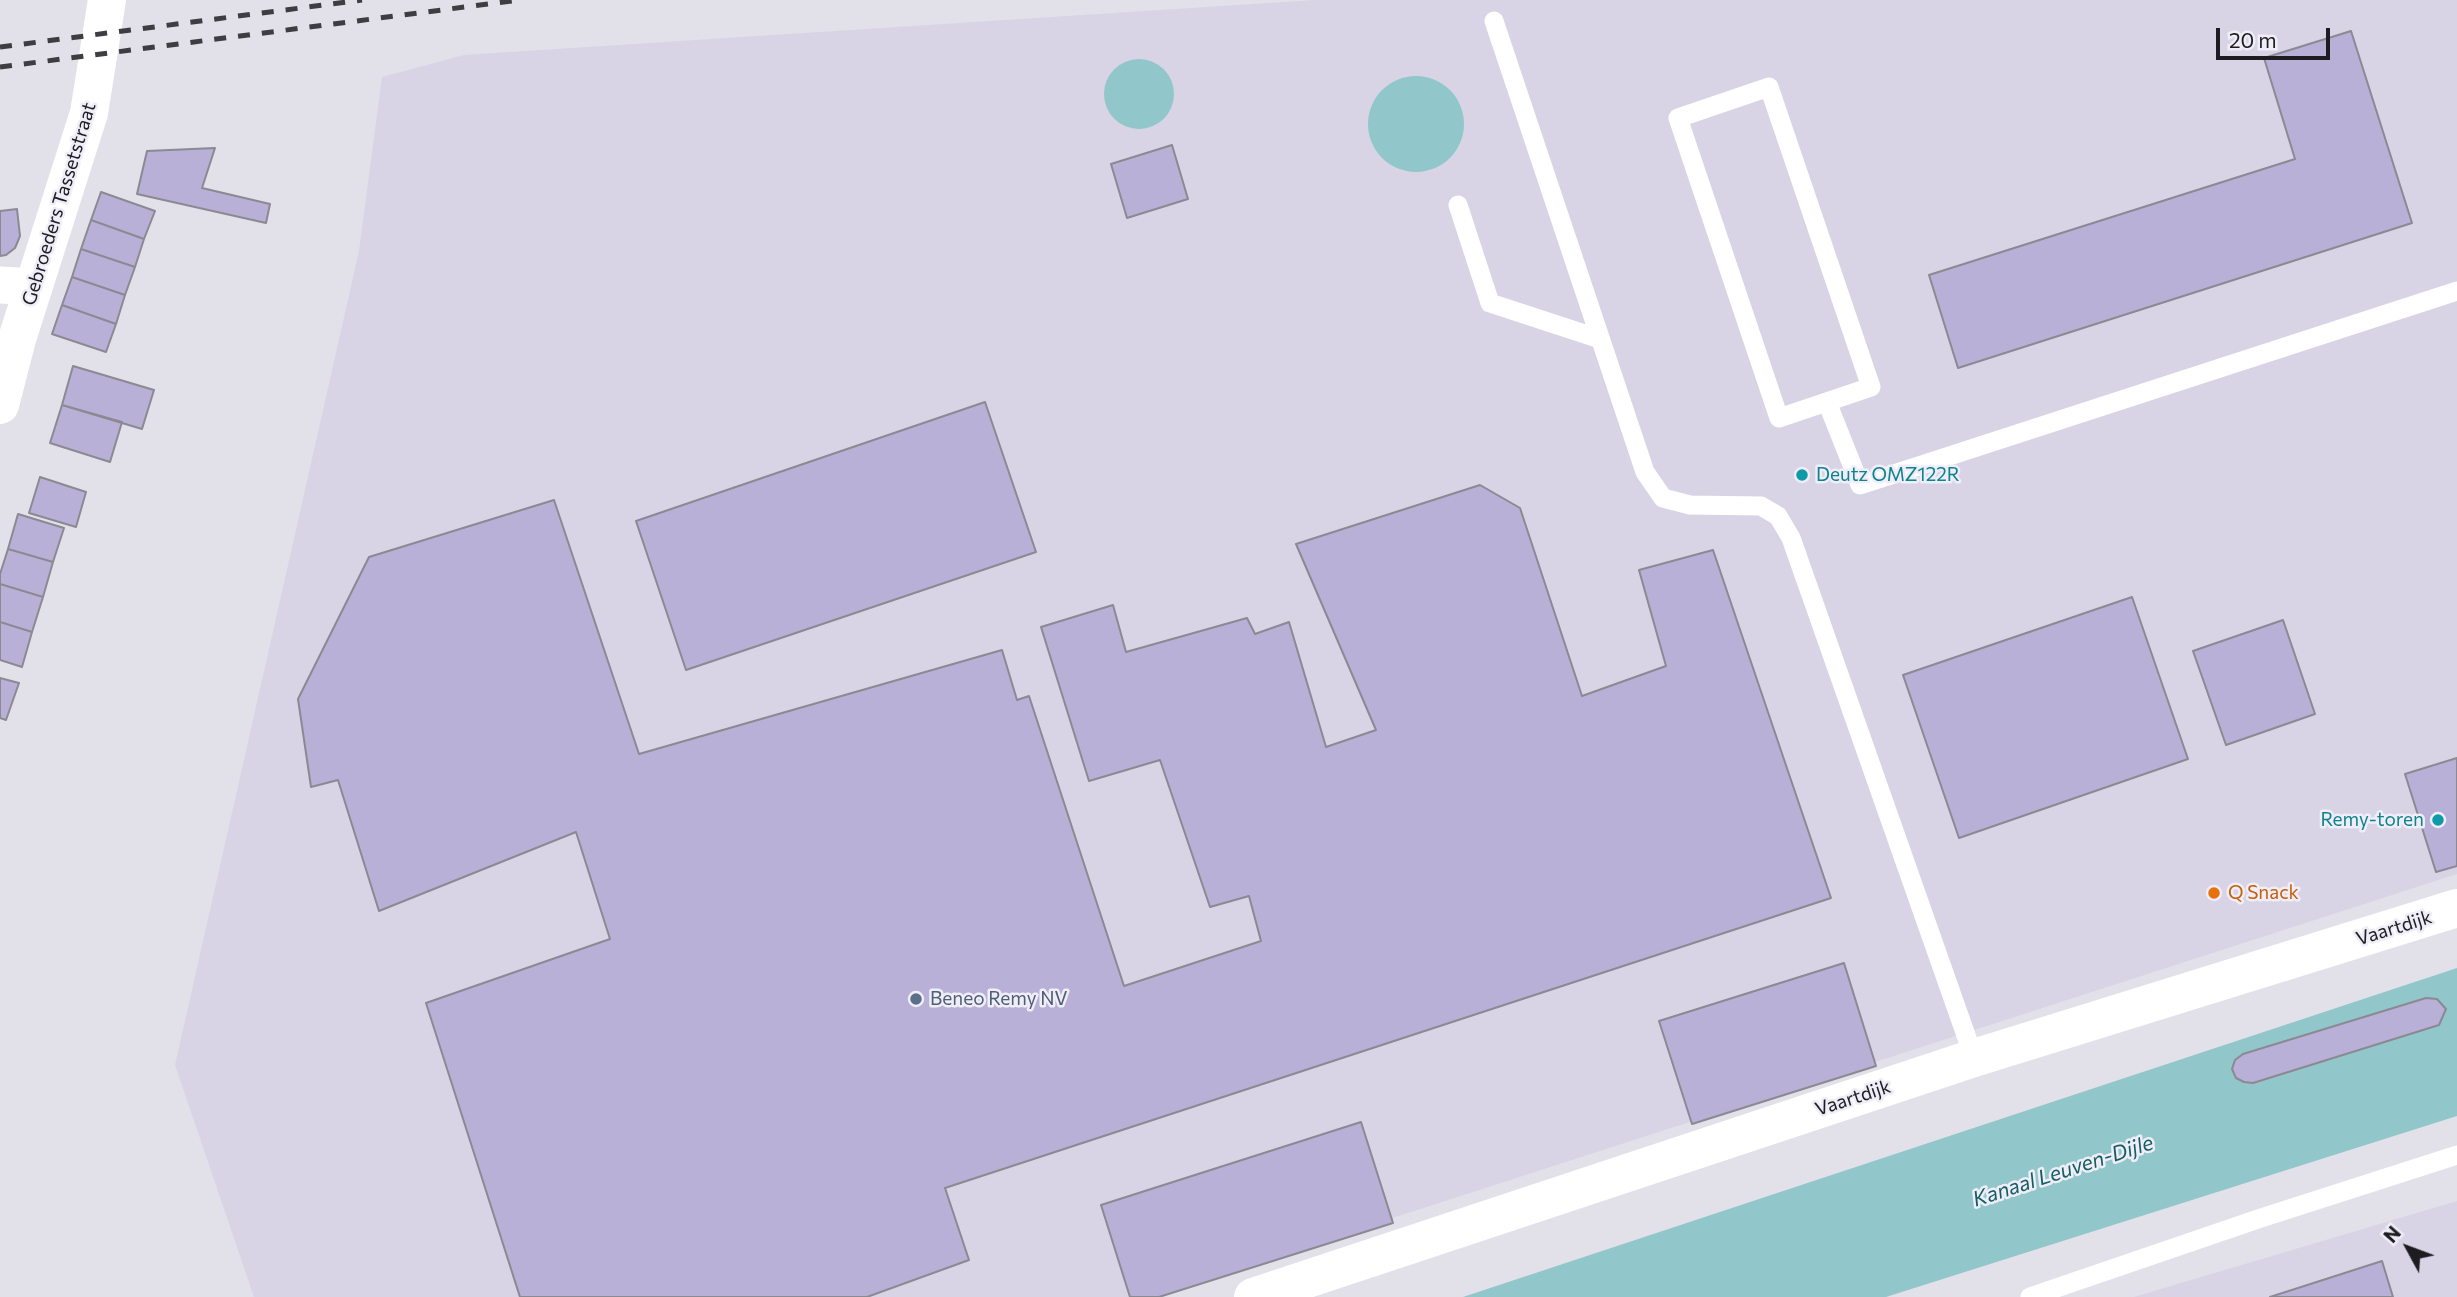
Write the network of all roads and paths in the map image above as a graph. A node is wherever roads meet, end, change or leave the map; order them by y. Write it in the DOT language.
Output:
graph roads {
  1 [pos="107,0"];
  2 [pos="1494,21"];
  3 [pos="1458,205"];
  4 [pos="17,286"];
  5 [pos="2457,291"];
  6 [pos="1600,339"];
  7 [pos="1827,402"];
  8 [pos="0,405"];
  9 [pos="2457,908"];
  10 [pos="1975,1058"];
  11 [pos="2457,1155"];
  12 [pos="1253,1297"];
  13 [pos="2030,1297"];
  1 -- 4 [label="street, Gebroeders Tassetstraat"];
  2 -- 6 [label="lane"];
  3 -- 6 [label="lane"];
  4 -- 8 [label="street, Gebroeders Tassetstraat"];
  5 -- 7 [label="lane"];
  6 -- 10 [label="lane"];
  7 -- 7 [label="lane"];
  9 -- 10 [label="street, Vaartdijk"];
  10 -- 12 [label="street, Vaartdijk"];
  11 -- 13 [label="lane"];
}
